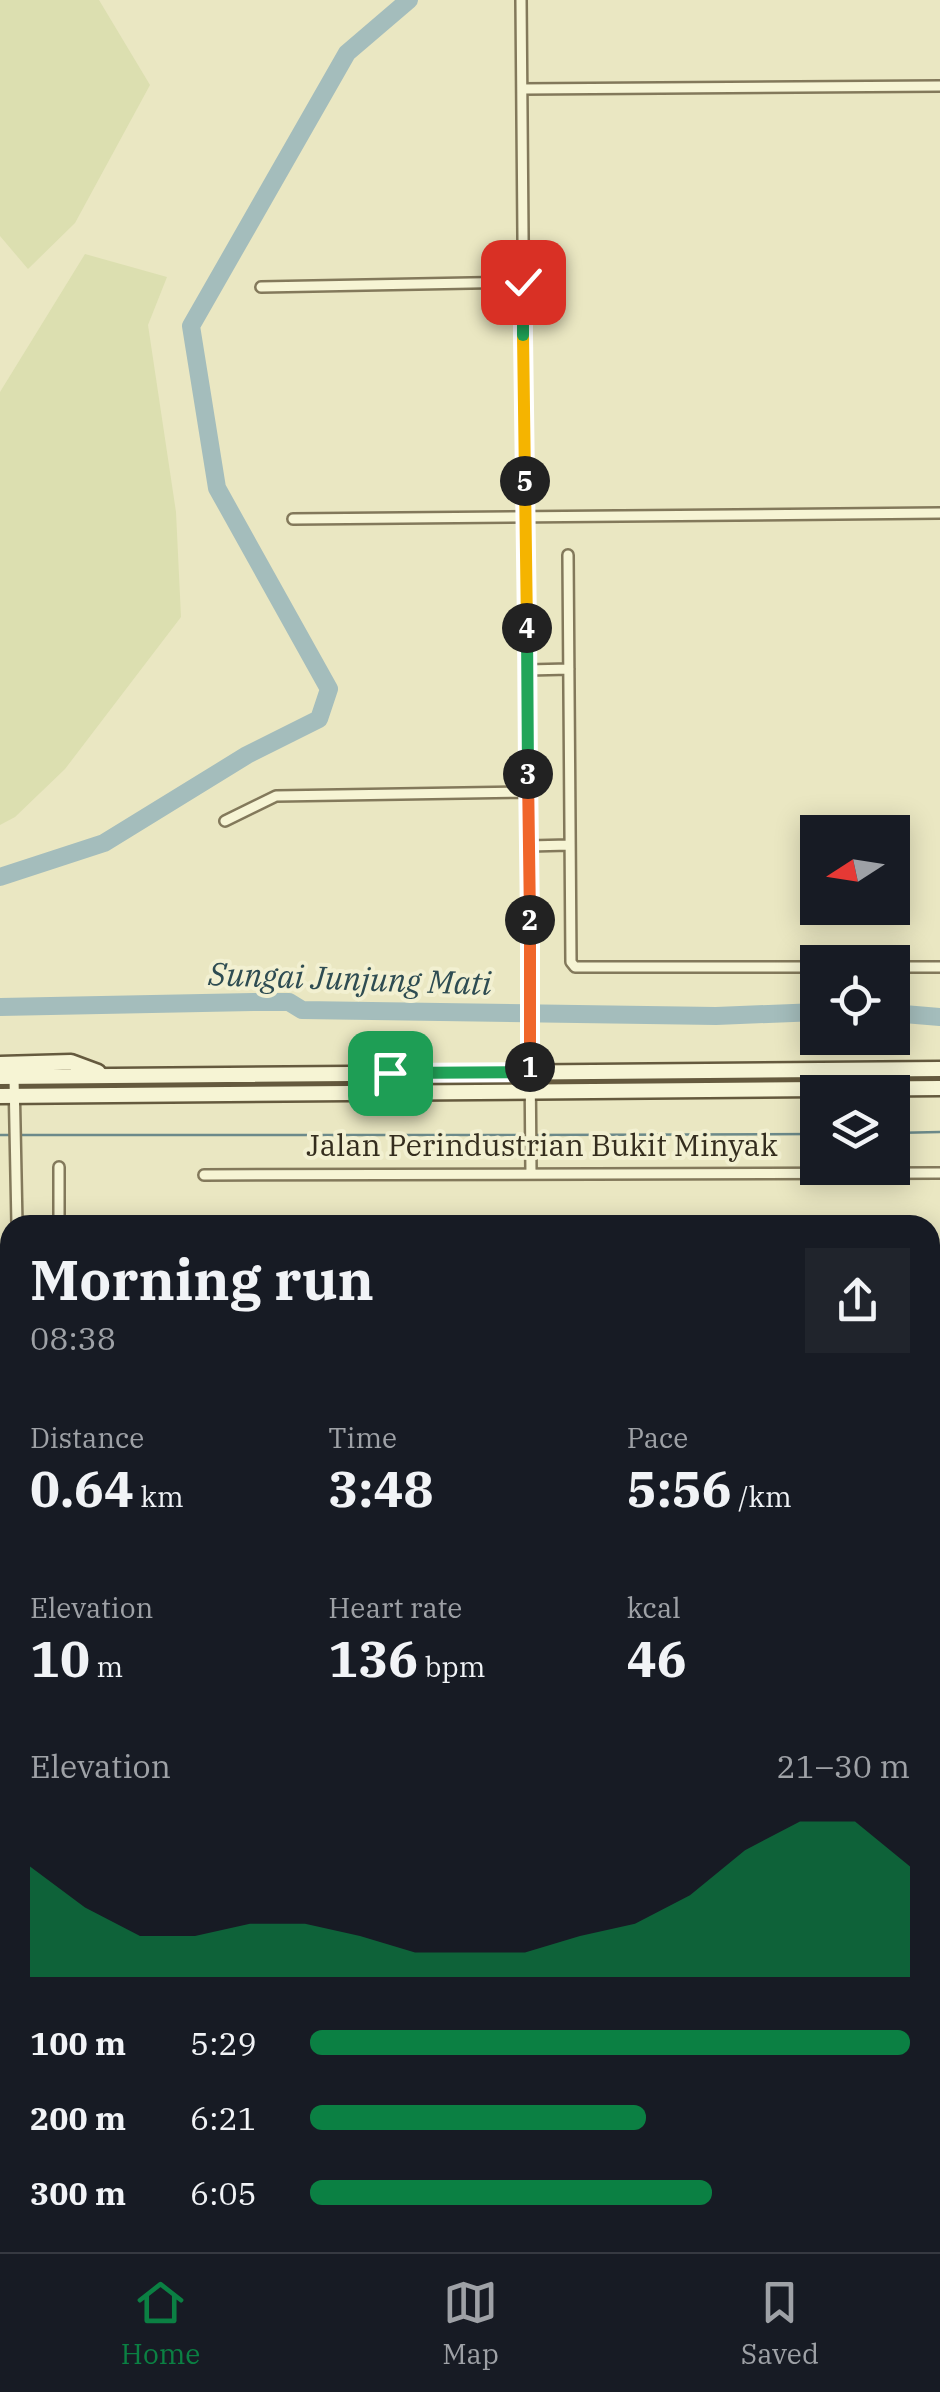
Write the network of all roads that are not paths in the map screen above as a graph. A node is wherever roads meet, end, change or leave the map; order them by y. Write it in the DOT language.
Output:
graph roads {
  1 [pos="521,0"];
  2 [pos="940,86"];
  3 [pos="522,90"];
  4 [pos="523,282"];
  5 [pos="261,287"];
  6 [pos="940,513"];
  7 [pos="526,517"];
  8 [pos="293,519"];
  9 [pos="568,555"];
  10 [pos="569,669"];
  11 [pos="528,670"];
  12 [pos="528,792"];
  13 [pos="225,821"];
  14 [pos="569,845"];
  15 [pos="529,846"];
  16 [pos="800,967"];
  17 [pos="910,967"];
  18 [pos="940,967"];
  19 [pos="0,1064"];
  20 [pos="940,1068"];
  21 [pos="530,1072"];
  22 [pos="7,1076"];
  23 [pos="108,1076"];
  24 [pos="940,1088"];
  25 [pos="530,1092"];
  26 [pos="7,1096"];
  27 [pos="59,1168"];
  28 [pos="940,1173"];
  29 [pos="531,1174"];
  30 [pos="204,1175"];
  31 [pos="17,1215"];
  32 [pos="59,1215"];
  1 -- 3 [label="street"];
  2 -- 3 [label="street"];
  3 -- 4 [label="street"];
  4 -- 5 [label="street"];
  4 -- 7 [label="street"];
  6 -- 7 [label="street"];
  7 -- 8 [label="street"];
  7 -- 11 [label="street"];
  9 -- 10 [label="street"];
  10 -- 11 [label="street"];
  10 -- 14 [label="street"];
  11 -- 12 [label="street"];
  12 -- 13 [label="street"];
  12 -- 15 [label="street"];
  14 -- 15 [label="street"];
  14 -- 16 [label="street"];
  15 -- 21 [label="street"];
  17 -- 18 [label="street"];
  19 -- 23 [label="main road"];
  20 -- 21 [label="main road"];
  21 -- 23 [label="main road"];
  21 -- 25 [label="street"];
  22 -- 23 [label="main road"];
  22 -- 26 [label="street"];
  24 -- 25 [label="main road, Jalan Perindustrian Bukit Minyak"];
  25 -- 26 [label="main road, Jalan Perindustrian Bukit Minyak"];
  25 -- 29 [label="street"];
  26 -- 31 [label="street"];
  27 -- 32 [label="street"];
  28 -- 29 [label="street, Jalan Perindustrian Bukit Minyak"];
  29 -- 30 [label="street, Jalan Perindustrian Bukit Minyak"];
}
